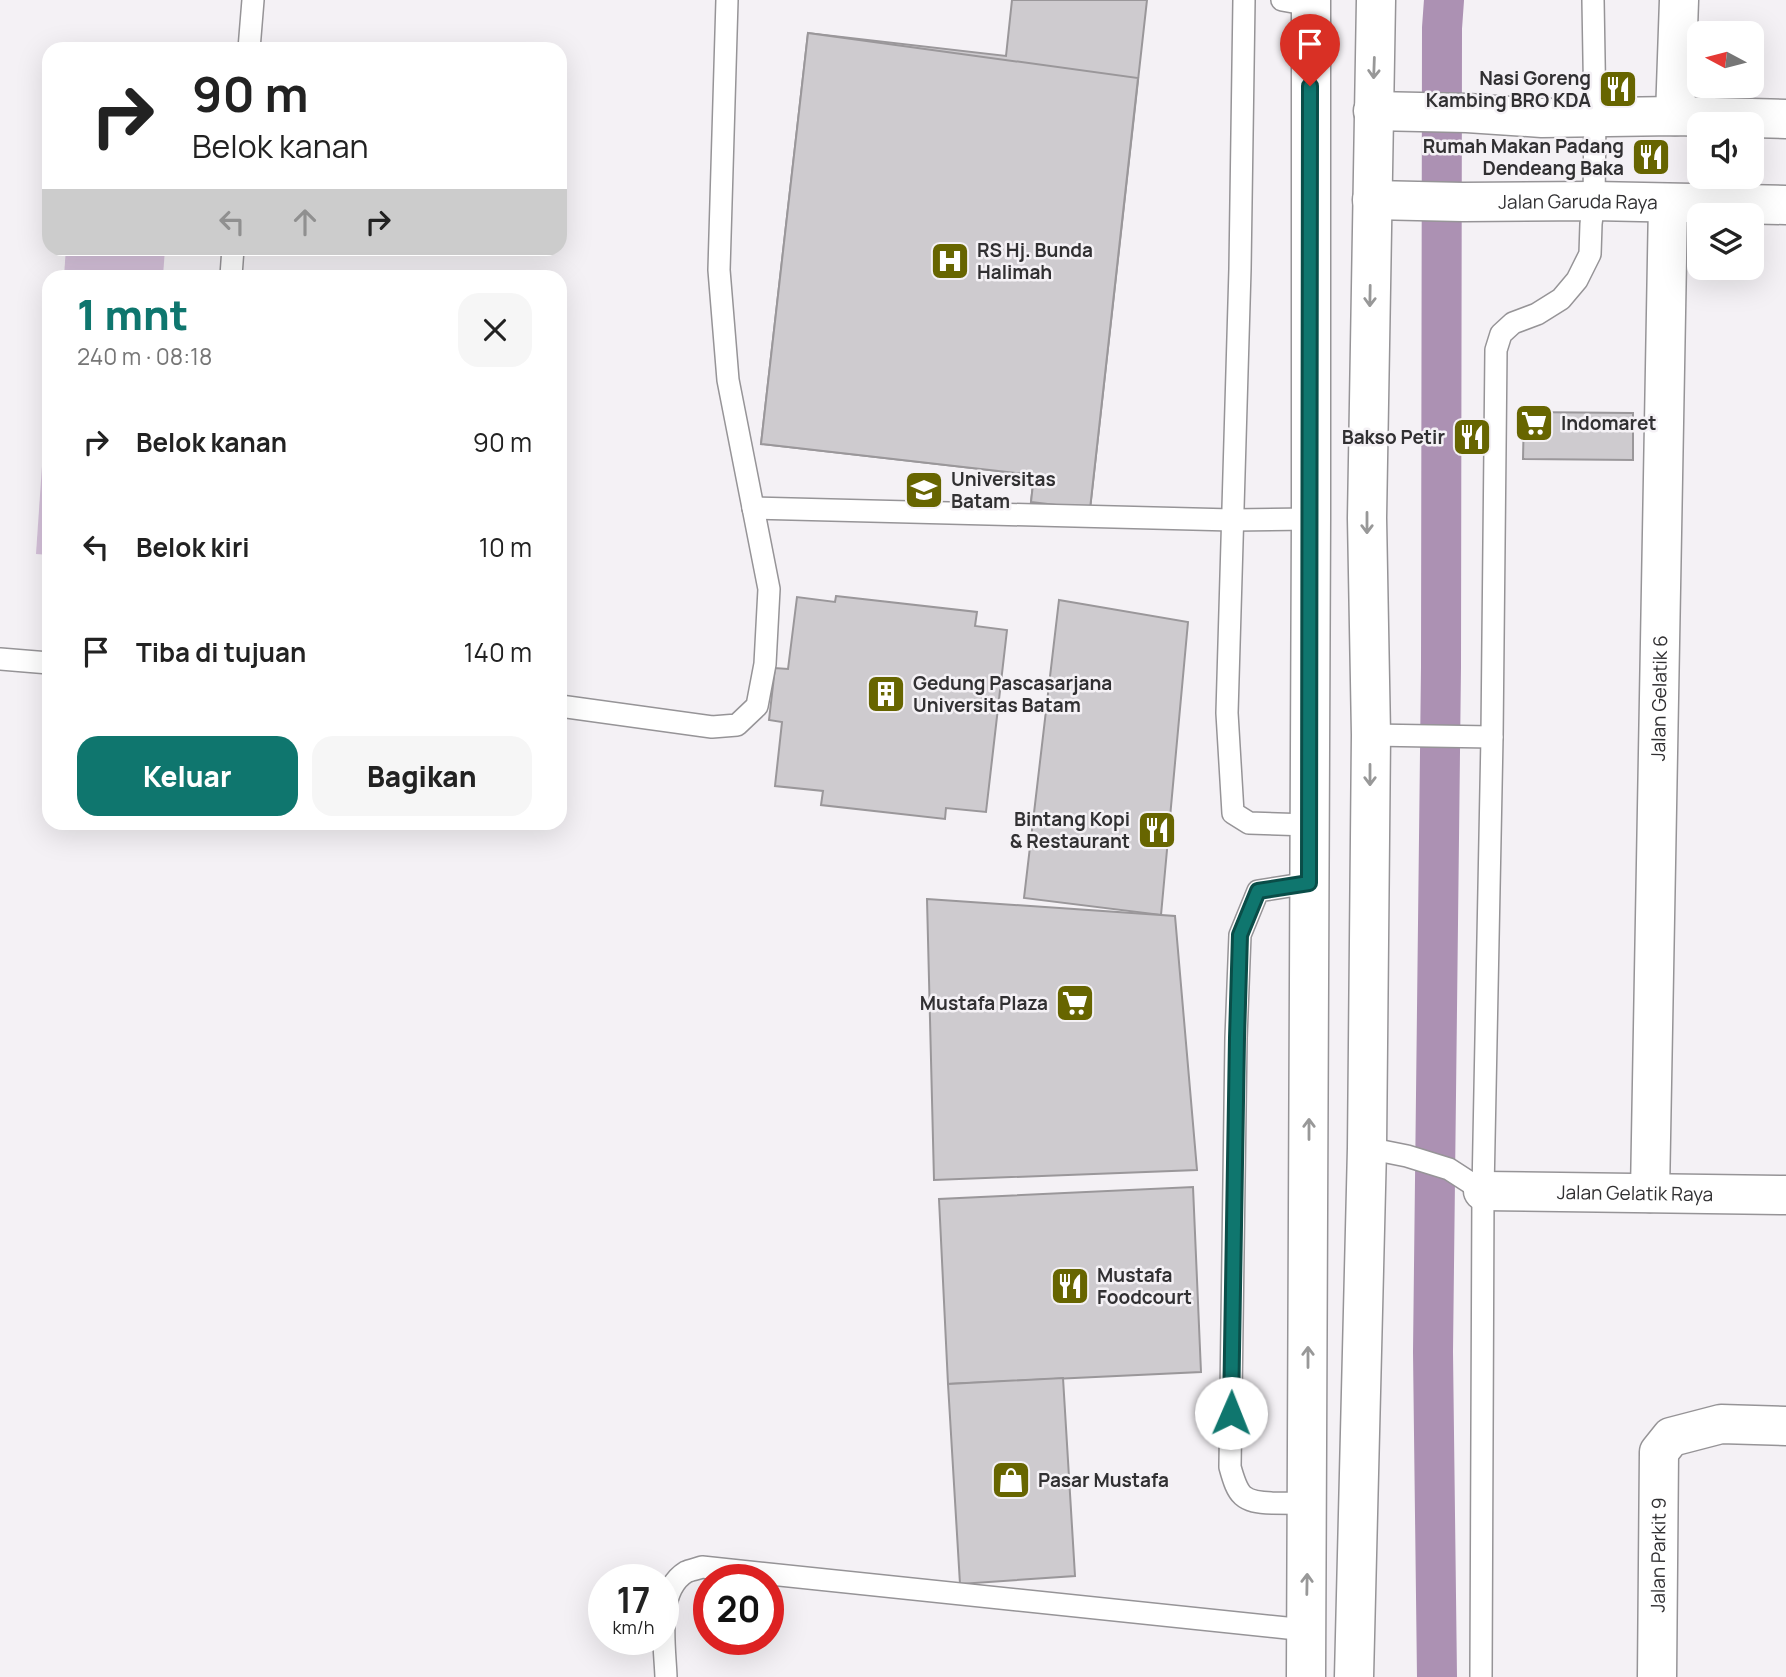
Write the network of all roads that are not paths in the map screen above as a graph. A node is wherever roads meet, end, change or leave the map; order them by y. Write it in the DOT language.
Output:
graph roads {
  1 [pos="253,0"];
  2 [pos="727,0"];
  3 [pos="1244,0"];
  4 [pos="1376,0"];
  5 [pos="1593,0"];
  6 [pos="1679,0"];
  7 [pos="1301,2"];
  8 [pos="250,42"];
  9 [pos="1373,111"];
  10 [pos="1595,117"];
  11 [pos="1675,117"];
  12 [pos="1786,119"];
  13 [pos="1372,200"];
  14 [pos="1594,201"];
  15 [pos="1668,203"];
  16 [pos="1786,205"];
  17 [pos="753,509"];
  18 [pos="1311,519"];
  19 [pos="1231,520"];
  20 [pos="0,659"];
  21 [pos="42,662"];
  22 [pos="567,707"];
  23 [pos="1371,735"];
  24 [pos="1492,737"];
  25 [pos="1309,825"];
  26 [pos="1309,883"];
  27 [pos="1367,1148"];
  28 [pos="1483,1191"];
  29 [pos="1650,1193"];
  30 [pos="1786,1195"];
  31 [pos="1786,1426"];
  32 [pos="1307,1504"];
  33 [pos="1359,1507"];
  34 [pos="1306,1630"];
  35 [pos="666,1677"];
  36 [pos="1306,1677"];
  37 [pos="1354,1677"];
  38 [pos="1481,1677"];
  39 [pos="1657,1677"];
  1 -- 8 [label="lane"];
  2 -- 17 [label="lane"];
  3 -- 19 [label="lane"];
  4 -- 9 [label="main road, one-way"];
  5 -- 10 [label="lane"];
  6 -- 11 [label="main road"];
  7 -- 18 [label="main road"];
  9 -- 10 [label="main road"];
  9 -- 13 [label="main road"];
  10 -- 11 [label="main road"];
  10 -- 14 [label="lane"];
  11 -- 12 [label="main road"];
  13 -- 14 [label="main road, Jalan Garuda Raya"];
  13 -- 23 [label="main road, one-way"];
  14 -- 15 [label="main road, Jalan Garuda Raya"];
  14 -- 24 [label="lane"];
  15 -- 16 [label="main road, Jalan Garuda Raya"];
  15 -- 29 [label="main road, Jalan Gelatik 6"];
  17 -- 19 [label="lane"];
  17 -- 22 [label="lane"];
  18 -- 19 [label="lane"];
  18 -- 25 [label="main road"];
  19 -- 25 [label="lane"];
  20 -- 21 [label="lane"];
  23 -- 24 [label="lane"];
  23 -- 27 [label="main road, one-way"];
  24 -- 28 [label="lane"];
  25 -- 26 [label="main road"];
  32 -- 26 [label="main road, one-way"];
  26 -- 32 [label="lane"];
  27 -- 28 [label="lane"];
  27 -- 33 [label="main road"];
  28 -- 29 [label="main road, Jalan Gelatik Raya"];
  28 -- 38 [label="lane"];
  29 -- 30 [label="main road, Jalan Gelatik Raya"];
  31 -- 39 [label="main road, Jalan Parkit 9"];
  32 -- 33 [label="main road"];
  34 -- 32 [label="main road, one-way"];
  33 -- 37 [label="main road"];
  34 -- 35 [label="lane"];
  34 -- 36 [label="main road"];
}
